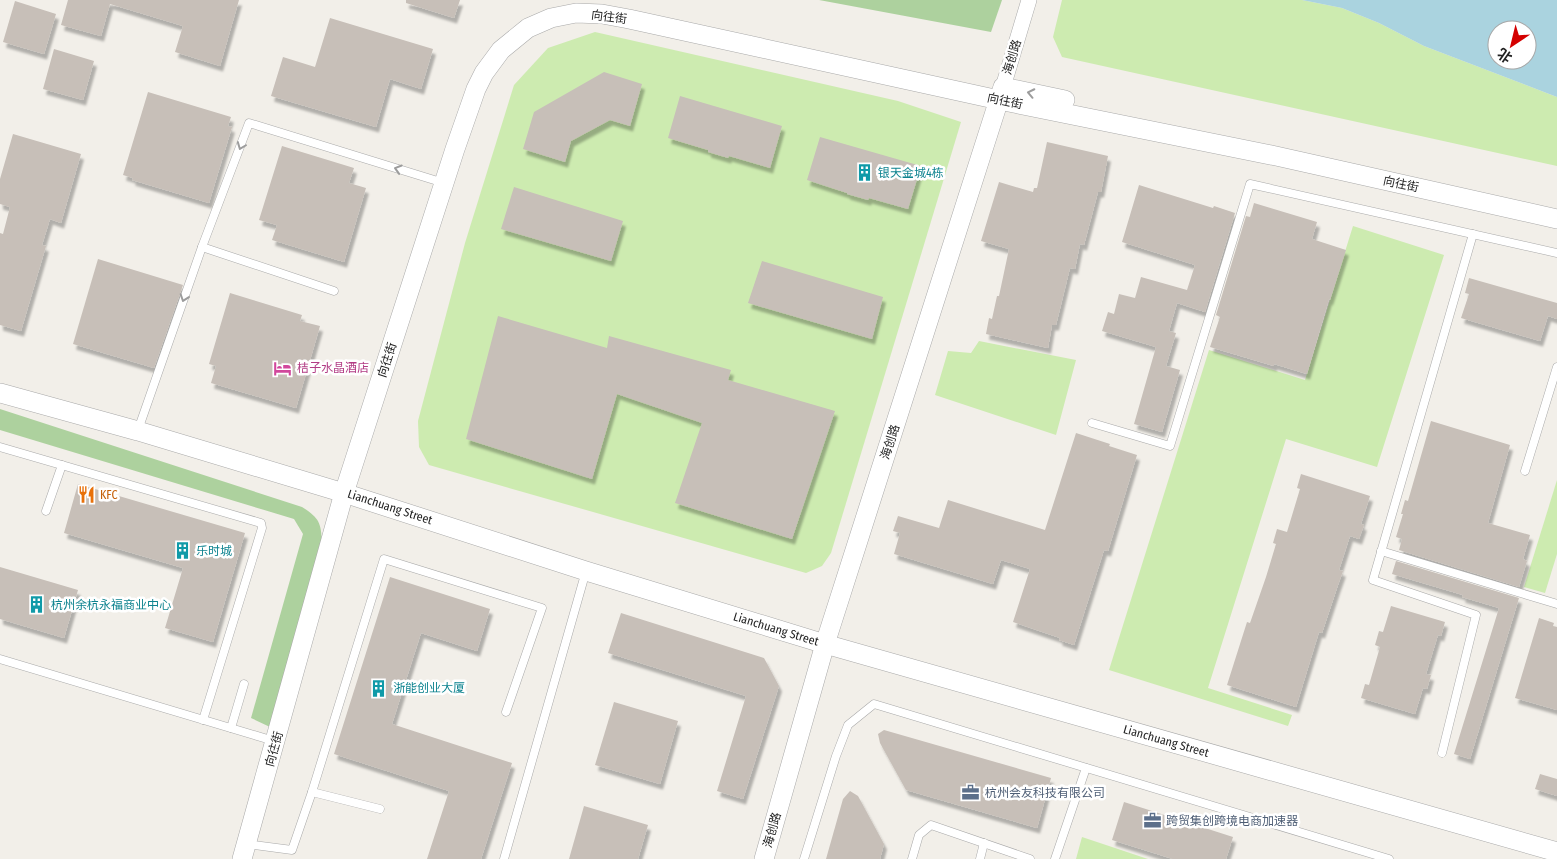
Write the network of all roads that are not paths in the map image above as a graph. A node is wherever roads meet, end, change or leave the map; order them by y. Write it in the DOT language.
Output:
graph roads {
  1 [pos="1030,0"];
  2 [pos="1001,93"];
  3 [pos="444,183"];
  4 [pos="1557,207"];
  5 [pos="1557,219"];
  6 [pos="1473,234"];
  7 [pos="202,247"];
  8 [pos="1557,253"];
  9 [pos="334,291"];
  10 [pos="1557,367"];
  11 [pos="0,393"];
  12 [pos="1092,423"];
  13 [pos="138,431"];
  14 [pos="0,447"];
  15 [pos="62,465"];
  16 [pos="1525,471"];
  17 [pos="344,492"];
  18 [pos="46,511"];
  19 [pos="1381,551"];
  20 [pos="586,571"];
  21 [pos="1557,604"];
  22 [pos="825,644"];
  23 [pos="0,659"];
  24 [pos="244,684"];
  25 [pos="506,712"];
  26 [pos="203,720"];
  27 [pos="231,728"];
  28 [pos="276,742"];
  29 [pos="1442,753"];
  30 [pos="1086,768"];
  31 [pos="312,792"];
  32 [pos="380,809"];
  33 [pos="984,843"];
  34 [pos="244,852"];
  35 [pos="1557,852"];
  36 [pos="504,859"];
  37 [pos="764,859"];
  38 [pos="804,859"];
  39 [pos="912,859"];
  40 [pos="980,859"];
  41 [pos="1030,859"];
  42 [pos="1055,859"];
  43 [pos="1389,859"];
  1 -- 2 [label="street, 海创路"];
  2 -- 3 [label="street, 向往街"];
  4 -- 2 [label="street, 向往街, one-way"];
  2 -- 5 [label="street, 向往街"];
  2 -- 22 [label="street, 海创路"];
  3 -- 7 [label="lane, one-way"];
  3 -- 17 [label="street, 向往街"];
  6 -- 8 [label="lane"];
  6 -- 12 [label="lane"];
  6 -- 19 [label="lane"];
  7 -- 9 [label="lane"];
  7 -- 13 [label="lane, one-way"];
  10 -- 16 [label="lane"];
  11 -- 13 [label="street, Lianchuang Street"];
  13 -- 17 [label="street, Lianchuang Street"];
  14 -- 15 [label="lane"];
  15 -- 18 [label="lane"];
  15 -- 26 [label="lane"];
  17 -- 20 [label="street, Lianchuang Street"];
  17 -- 28 [label="street, 向往街"];
  19 -- 21 [label="lane"];
  19 -- 29 [label="lane"];
  20 -- 22 [label="street, Lianchuang Street"];
  20 -- 36 [label="lane"];
  22 -- 35 [label="street, Lianchuang Street"];
  22 -- 37 [label="street, 海创路"];
  23 -- 26 [label="lane"];
  24 -- 27 [label="lane"];
  25 -- 31 [label="lane"];
  26 -- 27 [label="lane"];
  27 -- 28 [label="lane"];
  28 -- 34 [label="street, 向往街"];
  30 -- 38 [label="lane"];
  30 -- 42 [label="lane"];
  30 -- 43 [label="lane"];
  31 -- 32 [label="lane"];
  31 -- 34 [label="lane"];
  33 -- 39 [label="lane"];
  33 -- 40 [label="lane"];
  33 -- 41 [label="lane"];
}
